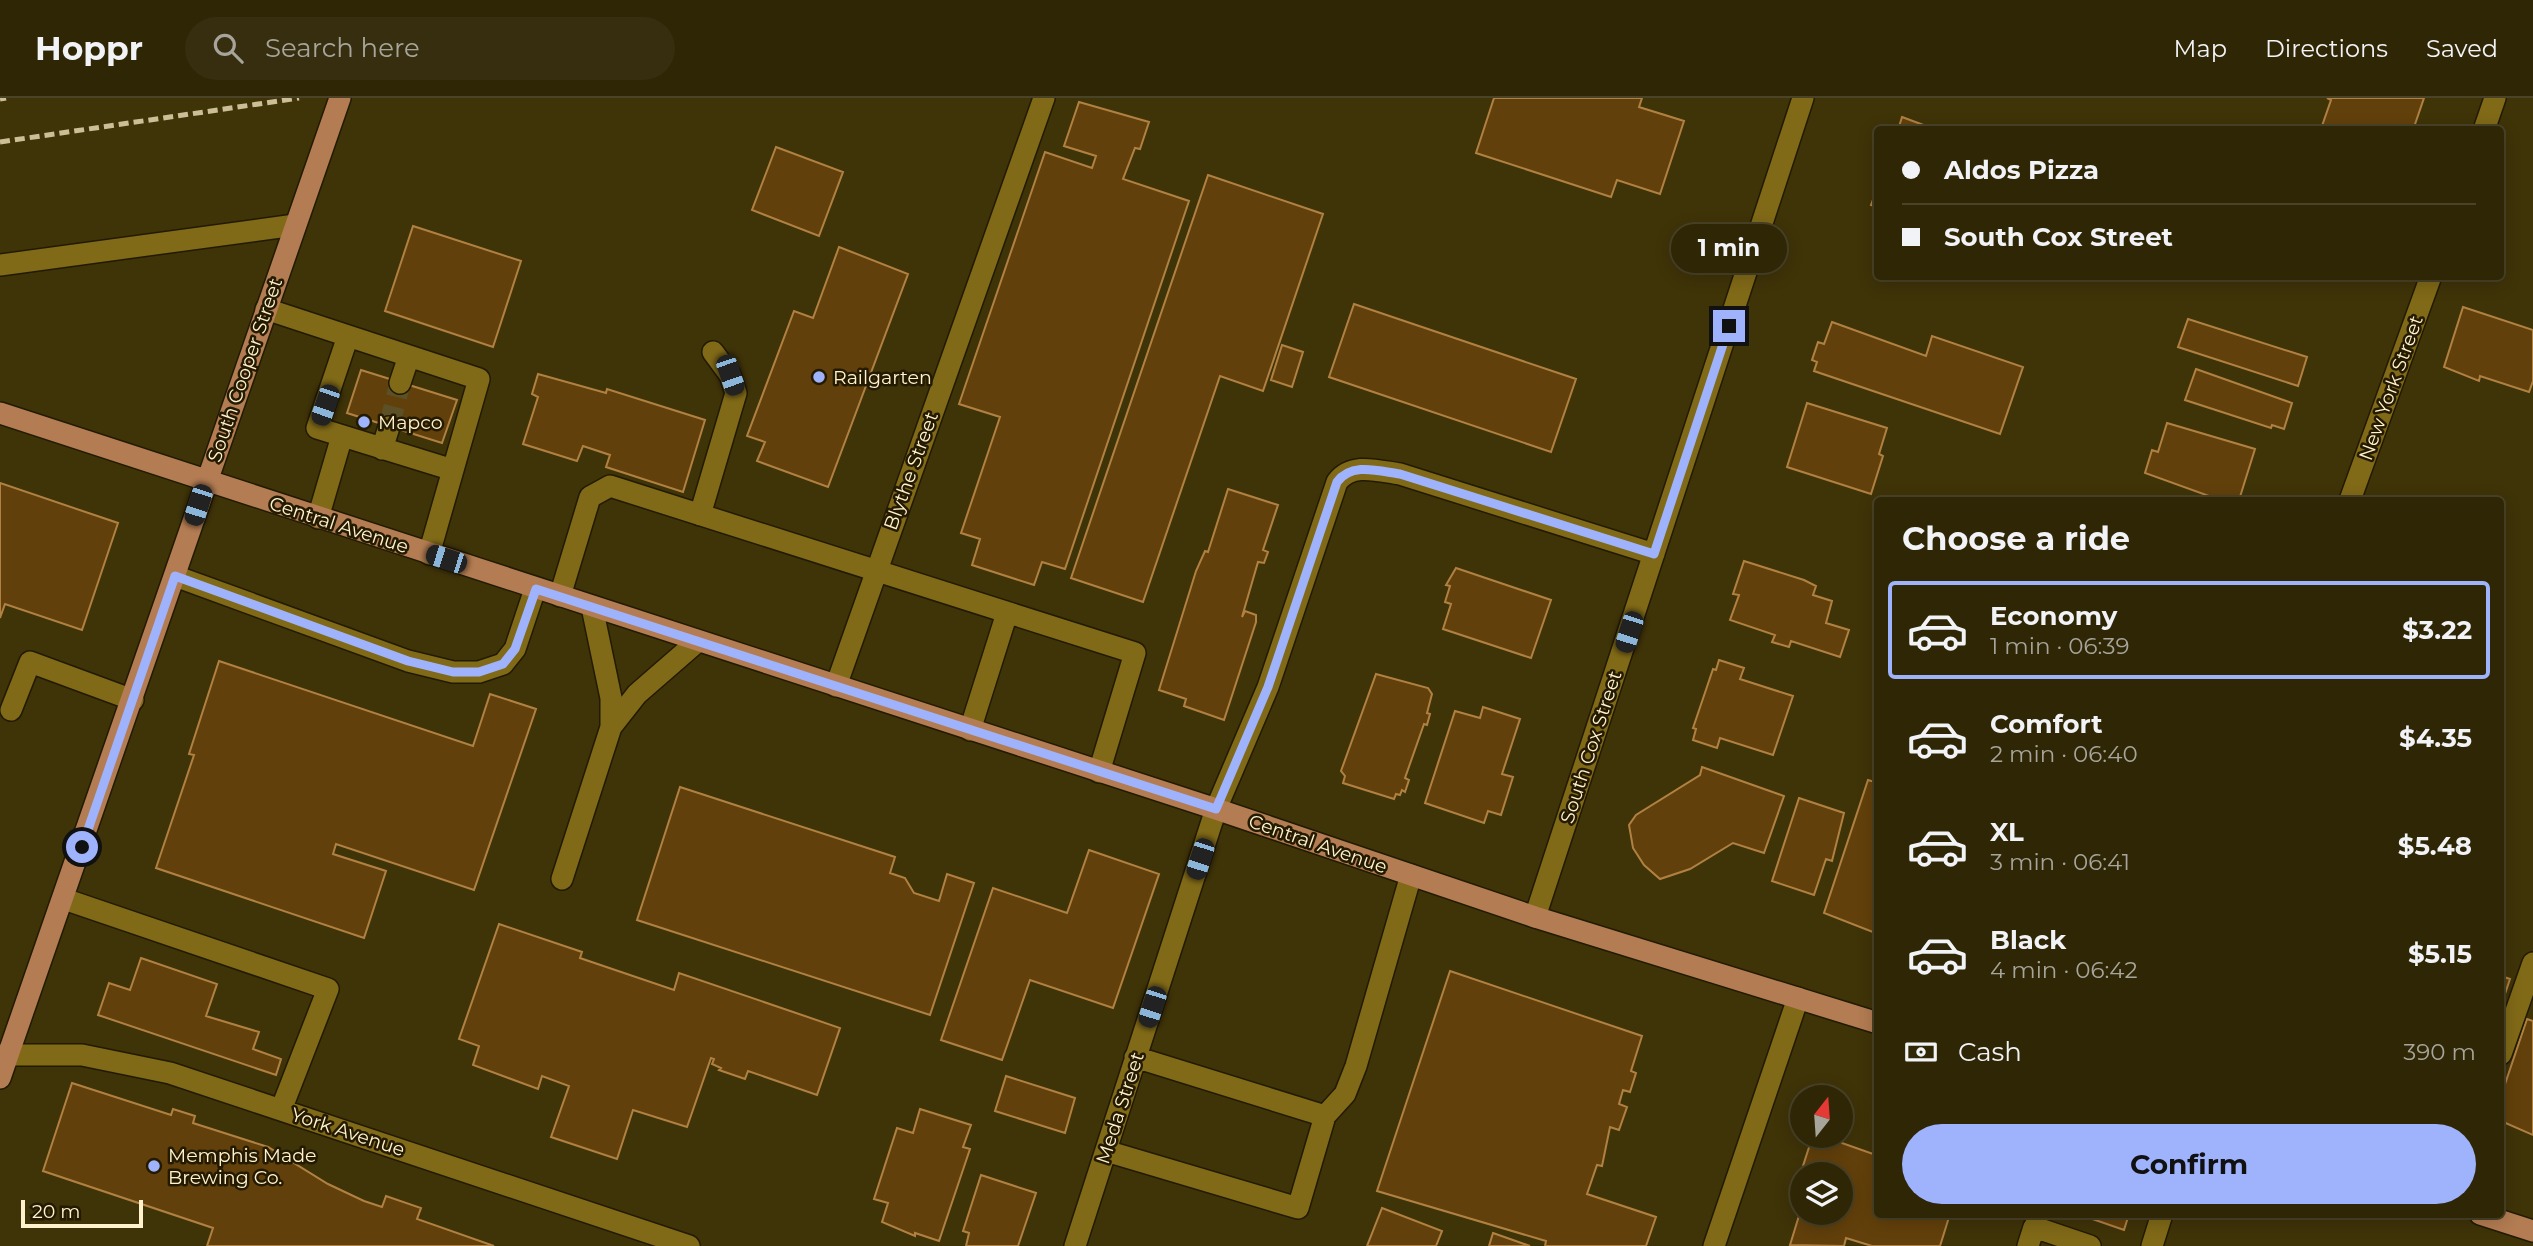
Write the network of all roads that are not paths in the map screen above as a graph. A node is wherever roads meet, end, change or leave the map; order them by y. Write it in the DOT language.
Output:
graph roads {
  1 [pos="340,98"];
  2 [pos="1044,98"];
  3 [pos="1803,98"];
  4 [pos="2495,98"];
  5 [pos="2485,126"];
  6 [pos="295,225"];
  7 [pos="0,265"];
  8 [pos="2430,280"];
  9 [pos="266,309"];
  10 [pos="348,336"];
  11 [pos="713,352"];
  12 [pos="409,356"];
  13 [pos="400,383"];
  14 [pos="0,413"];
  15 [pos="389,426"];
  16 [pos="342,436"];
  17 [pos="382,449"];
  18 [pos="453,470"];
  19 [pos="206,481"];
  20 [pos="2351,497"];
  21 [pos="700,515"];
  22 [pos="318,518"];
  23 [pos="429,554"];
  24 [pos="1654,554"];
  25 [pos="876,570"];
  26 [pos="175,576"];
  27 [pos="536,589"];
  28 [pos="560,596"];
  29 [pos="592,607"];
  30 [pos="1007,612"];
  31 [pos="698,641"];
  32 [pos="836,686"];
  33 [pos="133,700"];
  34 [pos="11,710"];
  35 [pos="611,727"];
  36 [pos="970,730"];
  37 [pos="1099,772"];
  38 [pos="1216,809"];
  39 [pos="1411,875"];
  40 [pos="562,879"];
  41 [pos="64,899"];
  42 [pos="1535,918"];
  43 [pos="2533,963"];
  44 [pos="1798,998"];
  45 [pos="1874,1022"];
  46 [pos="2504,1045"];
  47 [pos="4,1055"];
  48 [pos="1135,1057"];
  49 [pos="0,1078"];
  50 [pos="281,1110"];
  51 [pos="1325,1116"];
  52 [pos="1106,1151"];
  53 [pos="2161,1218"];
  54 [pos="2492,1218"];
  55 [pos="2533,1231"];
  56 [pos="689,1246"];
  57 [pos="1075,1246"];
  58 [pos="1714,1246"];
  59 [pos="2028,1246"];
  60 [pos="2090,1246"];
  61 [pos="2152,1246"];
  1 -- 6 [label="main road, South Cooper Street"];
  2 -- 25 [label="street, Blythe Street"];
  3 -- 24 [label="street, South Cox Street"];
  4 -- 5 [label="street"];
  6 -- 7 [label="street"];
  6 -- 9 [label="main road, South Cooper Street"];
  8 -- 20 [label="street, New York Street"];
  9 -- 10 [label="street"];
  9 -- 19 [label="main road, South Cooper Street"];
  10 -- 12 [label="street"];
  10 -- 16 [label="street"];
  11 -- 21 [label="street"];
  12 -- 13 [label="street"];
  12 -- 18 [label="street"];
  14 -- 19 [label="main road, Central Avenue"];
  15 -- 17 [label="street"];
  16 -- 17 [label="street"];
  16 -- 22 [label="street"];
  17 -- 18 [label="street"];
  18 -- 23 [label="street"];
  19 -- 22 [label="main road, Central Avenue"];
  19 -- 26 [label="main road, South Cooper Street"];
  21 -- 25 [label="street"];
  21 -- 28 [label="street"];
  22 -- 23 [label="main road, Central Avenue"];
  23 -- 27 [label="main road, Central Avenue"];
  24 -- 38 [label="street, Meda Street"];
  24 -- 42 [label="street, South Cox Street"];
  25 -- 30 [label="street"];
  25 -- 32 [label="street, Blythe Street"];
  26 -- 27 [label="street"];
  26 -- 33 [label="main road, South Cooper Street"];
  27 -- 28 [label="main road, Central Avenue"];
  28 -- 29 [label="main road, Central Avenue"];
  29 -- 31 [label="main road, Central Avenue"];
  29 -- 35 [label="street"];
  30 -- 36 [label="street"];
  30 -- 37 [label="street"];
  31 -- 32 [label="main road, Central Avenue"];
  31 -- 35 [label="street"];
  32 -- 36 [label="main road, Central Avenue"];
  33 -- 34 [label="street"];
  33 -- 41 [label="main road, South Cooper Street"];
  35 -- 40 [label="street"];
  36 -- 37 [label="main road, Central Avenue"];
  37 -- 38 [label="main road, Central Avenue"];
  38 -- 39 [label="main road, Central Avenue"];
  38 -- 48 [label="street, Meda Street"];
  39 -- 42 [label="main road, Central Avenue"];
  39 -- 51 [label="street"];
  41 -- 47 [label="main road, South Cooper Street"];
  41 -- 50 [label="street"];
  42 -- 44 [label="main road, Central Avenue"];
  43 -- 46 [label="street"];
  44 -- 45 [label="main road, Central Avenue"];
  44 -- 58 [label="street"];
  47 -- 49 [label="main road, South Cooper Street"];
  47 -- 50 [label="street, York Avenue"];
  48 -- 51 [label="street"];
  48 -- 52 [label="street, Meda Street"];
  50 -- 56 [label="street, York Avenue"];
  51 -- 52 [label="street"];
  52 -- 57 [label="street, Meda Street"];
  53 -- 61 [label="street"];
  54 -- 55 [label="main road"];
  59 -- 60 [label="street"];
}
